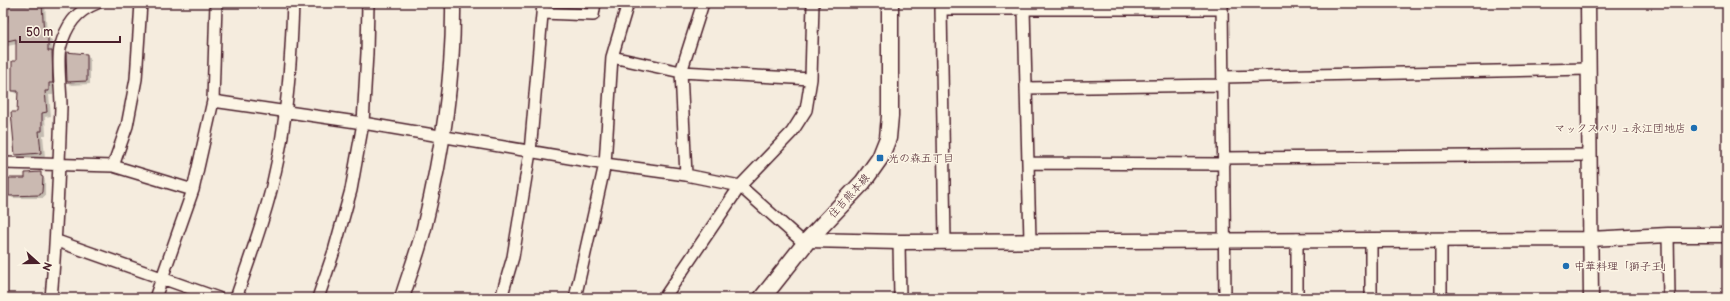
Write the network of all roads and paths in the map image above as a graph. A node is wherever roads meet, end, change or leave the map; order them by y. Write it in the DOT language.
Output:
graph roads {
  1 [pos="97,3"];
  2 [pos="140,3"];
  3 [pos="216,3"];
  4 [pos="293,3"];
  5 [pos="368,3"];
  6 [pos="453,3"];
  7 [pos="595,3"];
  8 [pos="628,3"];
  9 [pos="703,3"];
  10 [pos="813,3"];
  11 [pos="890,3"];
  12 [pos="1588,3"];
  13 [pos="1222,6"];
  14 [pos="543,8"];
  15 [pos="1024,9"];
  16 [pos="612,57"];
  17 [pos="1588,69"];
  18 [pos="681,72"];
  19 [pos="811,79"];
  20 [pos="1223,81"];
  21 [pos="1026,88"];
  22 [pos="213,101"];
  23 [pos="286,112"];
  24 [pos="363,122"];
  25 [pos="444,136"];
  26 [pos="530,152"];
  27 [pos="1589,155"];
  28 [pos="1224,161"];
  29 [pos="3,163"];
  30 [pos="1028,163"];
  31 [pos="604,164"];
  32 [pos="59,165"];
  33 [pos="113,166"];
  34 [pos="686,175"];
  35 [pos="740,186"];
  36 [pos="193,190"];
  37 [pos="1668,235"];
  38 [pos="1727,235"];
  39 [pos="1371,239"];
  40 [pos="1441,239"];
  41 [pos="1590,239"];
  42 [pos="1224,240"];
  43 [pos="1297,240"];
  44 [pos="57,241"];
  45 [pos="944,241"];
  46 [pos="1030,241"];
  47 [pos="806,242"];
  48 [pos="899,242"];
  49 [pos="162,277"];
  50 [pos="51,298"];
  51 [pos="155,298"];
  52 [pos="218,298"];
  53 [pos="236,298"];
  54 [pos="318,298"];
  55 [pos="402,298"];
  56 [pos="501,298"];
  57 [pos="576,298"];
  58 [pos="664,298"];
  59 [pos="762,298"];
  60 [pos="900,298"];
  61 [pos="1225,298"];
  62 [pos="1297,298"];
  63 [pos="1371,298"];
  64 [pos="1441,298"];
  65 [pos="1590,298"];
  66 [pos="1669,298"];
  1 -- 32 [label="street"];
  2 -- 33 [label="street"];
  3 -- 22 [label="street"];
  4 -- 23 [label="street"];
  5 -- 24 [label="street"];
  6 -- 25 [label="street"];
  7 -- 14 [label="street"];
  8 -- 16 [label="street"];
  9 -- 18 [label="street"];
  10 -- 19 [label="street"];
  11 -- 47 [label="main road, 住吉熊本線"];
  12 -- 17 [label="street"];
  13 -- 15 [label="street"];
  13 -- 20 [label="street"];
  14 -- 26 [label="street"];
  15 -- 21 [label="street"];
  15 -- 45 [label="street"];
  16 -- 18 [label="street"];
  16 -- 31 [label="street"];
  17 -- 20 [label="street"];
  17 -- 27 [label="street"];
  18 -- 19 [label="street"];
  18 -- 34 [label="street"];
  19 -- 35 [label="street"];
  20 -- 21 [label="street"];
  20 -- 28 [label="street"];
  21 -- 30 [label="street"];
  22 -- 23 [label="street"];
  22 -- 36 [label="street"];
  23 -- 24 [label="street"];
  23 -- 53 [label="street"];
  24 -- 25 [label="street"];
  24 -- 54 [label="street"];
  25 -- 26 [label="street"];
  25 -- 55 [label="street"];
  26 -- 31 [label="street"];
  26 -- 56 [label="street"];
  27 -- 28 [label="street"];
  27 -- 41 [label="street"];
  28 -- 30 [label="street"];
  28 -- 42 [label="street"];
  29 -- 32 [label="street"];
  30 -- 46 [label="street"];
  31 -- 34 [label="street"];
  31 -- 57 [label="street"];
  32 -- 33 [label="street"];
  32 -- 44 [label="street"];
  33 -- 36 [label="street"];
  34 -- 35 [label="street"];
  35 -- 47 [label="street"];
  35 -- 58 [label="street"];
  36 -- 49 [label="street"];
  37 -- 38 [label="street"];
  37 -- 41 [label="street"];
  37 -- 66 [label="street"];
  39 -- 40 [label="street"];
  39 -- 43 [label="street"];
  39 -- 63 [label="street"];
  40 -- 41 [label="street"];
  40 -- 64 [label="street"];
  41 -- 65 [label="street"];
  42 -- 43 [label="street"];
  42 -- 46 [label="street"];
  42 -- 61 [label="street"];
  43 -- 62 [label="street"];
  44 -- 49 [label="street"];
  44 -- 50 [label="street"];
  45 -- 46 [label="street"];
  45 -- 48 [label="street"];
  47 -- 48 [label="street"];
  47 -- 59 [label="main road, 住吉熊本線"];
  48 -- 60 [label="street"];
  49 -- 51 [label="street"];
  49 -- 52 [label="street"];
}
